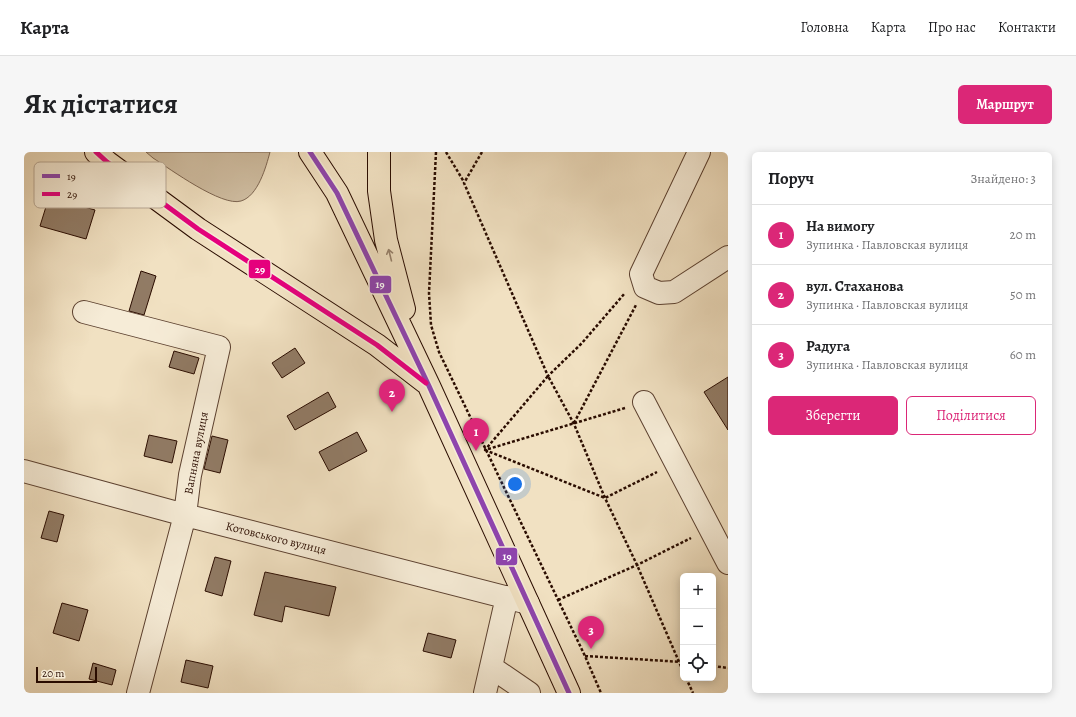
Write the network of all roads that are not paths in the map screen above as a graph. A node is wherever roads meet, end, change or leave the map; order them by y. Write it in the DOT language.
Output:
graph roads {
  1 [pos="96,152"];
  2 [pos="310,152"];
  3 [pos="379,152"];
  4 [pos="699,152"];
  5 [pos="107,162"];
  6 [pos="166,205"];
  7 [pos="728,257"];
  8 [pos="84,312"];
  9 [pos="429,386"];
  10 [pos="644,402"];
  11 [pos="24,471"];
  12 [pos="185,515"];
  13 [pos="728,563"];
  14 [pos="507,597"];
  15 [pos="528,603"];
  16 [pos="491,667"];
  17 [pos="138,693"];
  18 [pos="485,693"];
  19 [pos="528,693"];
  20 [pos="569,693"];
  1 -- 5 [label="main road"];
  2 -- 9 [label="main road"];
  9 -- 3 [label="main road, one-way"];
  4 -- 7 [label="street"];
  6 -- 9 [label="main road"];
  8 -- 12 [label="street, Вапняна вулиця"];
  9 -- 15 [label="main road"];
  10 -- 13 [label="street"];
  11 -- 12 [label="street, Котовського вулиця"];
  12 -- 14 [label="street, Котовського вулиця"];
  12 -- 17 [label="street, Вапняна вулиця"];
  14 -- 15 [label="street, Котовського вулиця"];
  14 -- 16 [label="street"];
  15 -- 20 [label="main road"];
  16 -- 18 [label="street"];
  16 -- 19 [label="street"];
}
